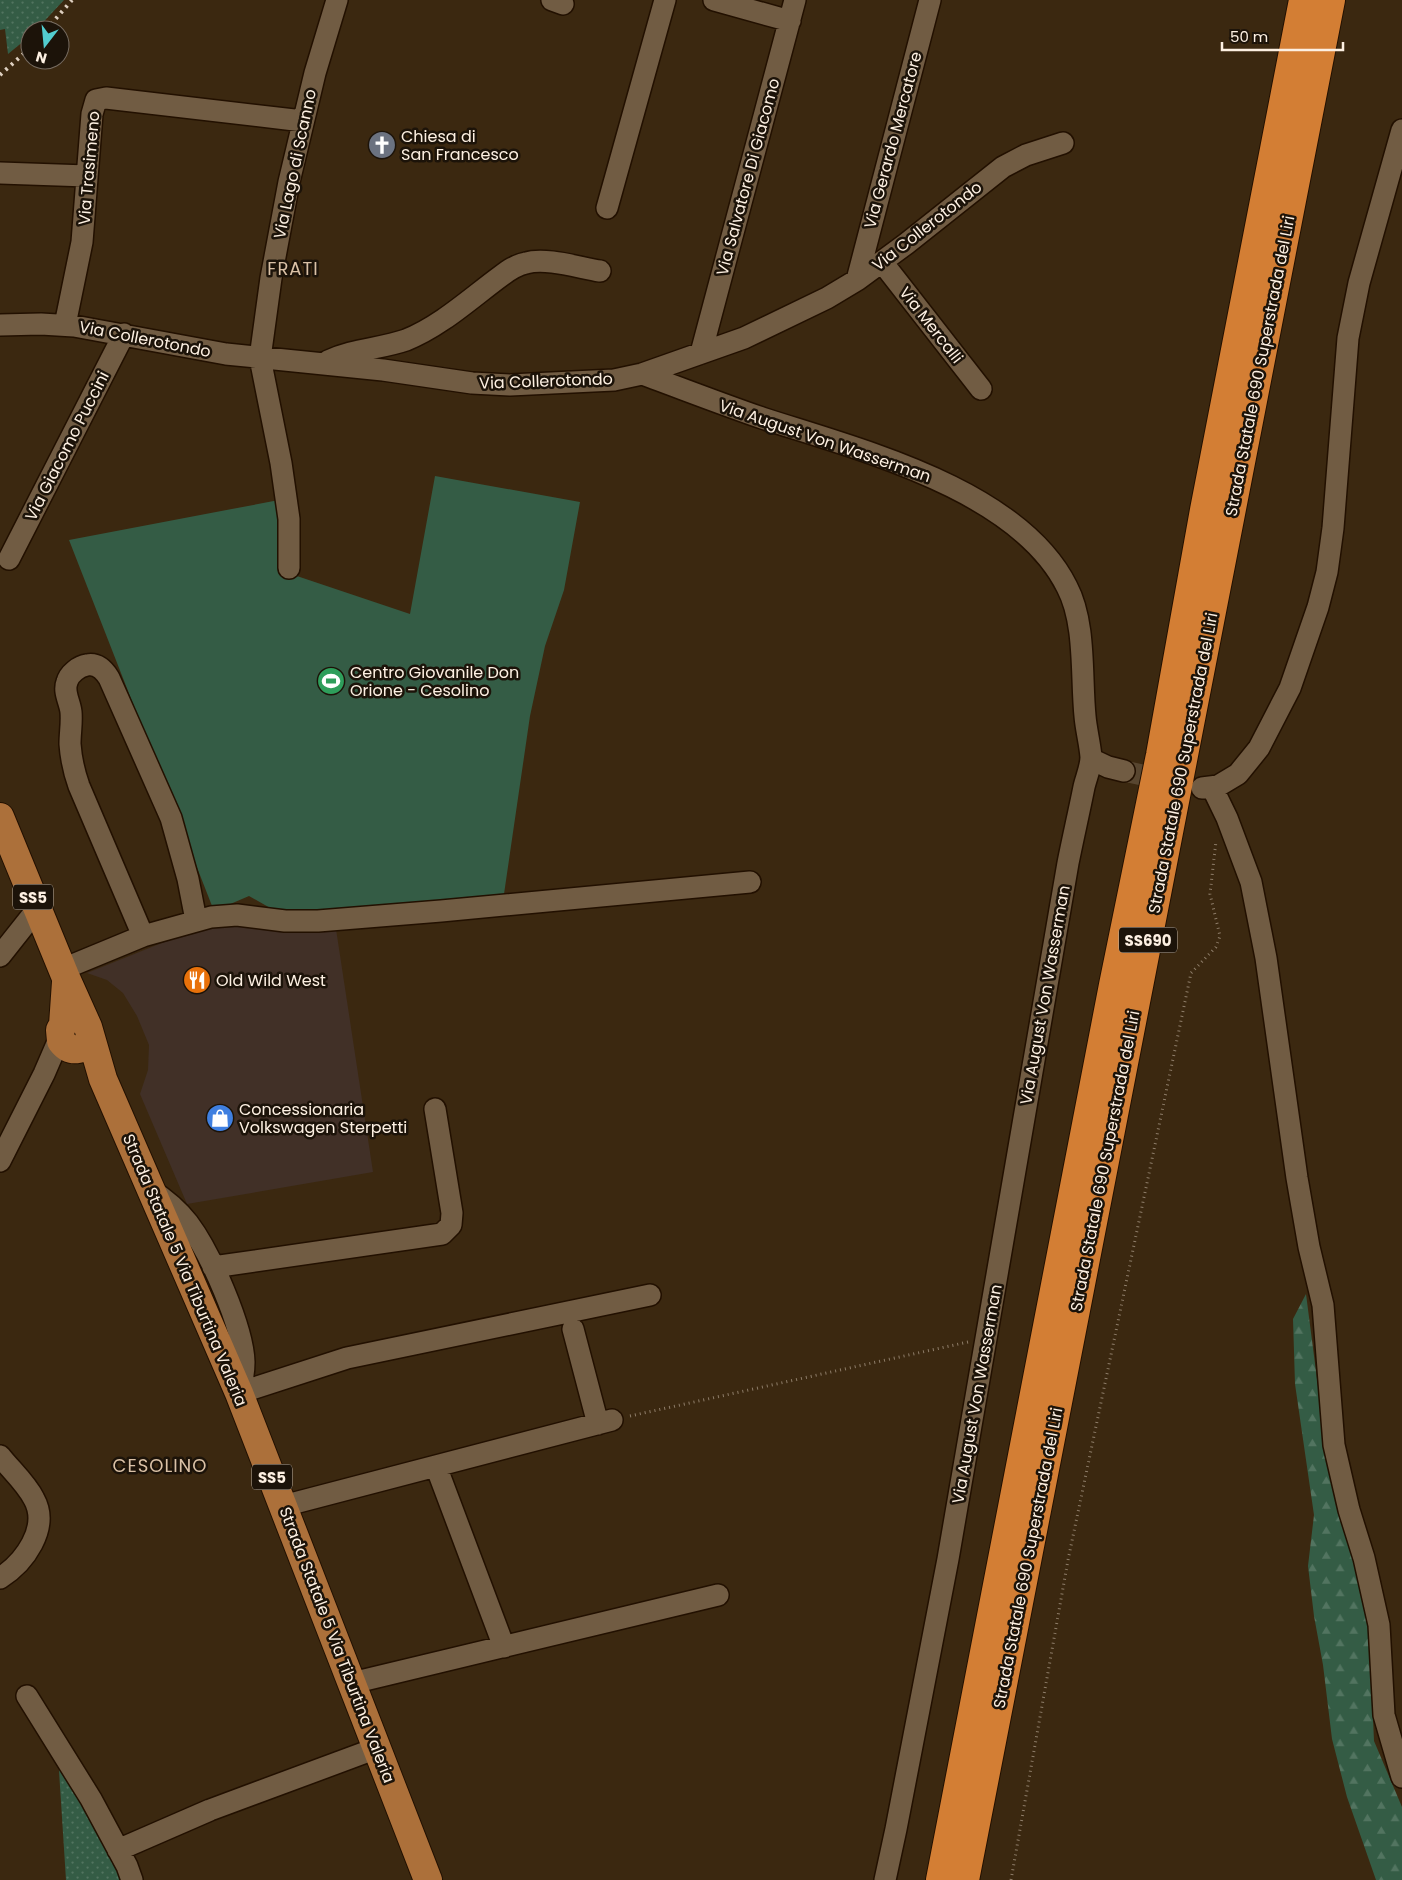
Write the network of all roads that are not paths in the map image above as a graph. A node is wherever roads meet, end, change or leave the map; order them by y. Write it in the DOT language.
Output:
graph roads {
  1 [pos="336,0"];
  2 [pos="665,0"];
  3 [pos="714,0"];
  4 [pos="795,0"];
  5 [pos="930,0"];
  6 [pos="1303,0"];
  7 [pos="1331,0"];
  8 [pos="790,21"];
  9 [pos="303,121"];
  10 [pos="1402,130"];
  11 [pos="1063,143"];
  12 [pos="0,173"];
  13 [pos="87,176"];
  14 [pos="607,208"];
  15 [pos="882,262"];
  16 [pos="600,271"];
  17 [pos="856,280"];
  18 [pos="0,325"];
  19 [pos="65,325"];
  20 [pos="124,334"];
  21 [pos="701,353"];
  22 [pos="260,358"];
  23 [pos="323,364"];
  24 [pos="642,374"];
  25 [pos="981,389"];
  26 [pos="10,559"];
  27 [pos="289,568"];
  28 [pos="1091,759"];
  29 [pos="1124,771"];
  30 [pos="0,817"];
  31 [pos="750,882"];
  32 [pos="38,908"];
  33 [pos="196,920"];
  34 [pos="143,936"];
  35 [pos="0,956"];
  36 [pos="65,974"];
  37 [pos="74,1037"];
  38 [pos="435,1109"];
  39 [pos="0,1162"];
  40 [pos="151,1190"];
  41 [pos="213,1267"];
  42 [pos="650,1295"];
  43 [pos="573,1329"];
  44 [pos="239,1392"];
  45 [pos="0,1456"];
  46 [pos="436,1466"];
  47 [pos="283,1506"];
  48 [pos="0,1578"];
  49 [pos="718,1595"];
  50 [pos="504,1647"];
  51 [pos="352,1683"];
  52 [pos="27,1696"];
  53 [pos="377,1748"];
  54 [pos="1402,1777"];
  55 [pos="118,1850"];
  56 [pos="132,1880"];
  57 [pos="428,1880"];
  58 [pos="885,1880"];
  59 [pos="940,1880"];
  60 [pos="965,1880"];
  1 -- 9 [label="street, Via Lago di Scanno"];
  2 -- 14 [label="street"];
  3 -- 8 [label="street"];
  4 -- 8 [label="street, Via Salvatore Di Giacomo"];
  5 -- 17 [label="street, Via Gerardo Mercatore"];
  6 -- 59 [label="highway, Strada Statale 690 Superstrada del Liri / SS690"];
  7 -- 60 [label="highway, Strada Statale 690 Superstrada del Liri / SS690"];
  8 -- 21 [label="street, Via Salvatore Di Giacomo"];
  9 -- 13 [label="street, Via Trasimeno"];
  9 -- 22 [label="street, Via Lago di Scanno"];
  10 -- 54 [label="street"];
  11 -- 15 [label="street, Via Collerotondo"];
  12 -- 13 [label="street"];
  13 -- 19 [label="street, Via Trasimeno"];
  15 -- 17 [label="street, Via Collerotondo"];
  15 -- 25 [label="street, Via Mercalli"];
  16 -- 23 [label="street"];
  17 -- 21 [label="street, Via Collerotondo"];
  18 -- 19 [label="street, Via Collerotondo"];
  19 -- 20 [label="street, Via Collerotondo"];
  20 -- 22 [label="street, Via Collerotondo"];
  20 -- 26 [label="street, Via Giacomo Puccini"];
  21 -- 24 [label="street, Via Collerotondo"];
  22 -- 23 [label="street, Via Collerotondo"];
  22 -- 27 [label="street, Via Lago di Scanno"];
  23 -- 24 [label="street, Via Collerotondo"];
  24 -- 28 [label="street, Via August Von Wasserman"];
  28 -- 29 [label="street"];
  28 -- 58 [label="street, Via August Von Wasserman"];
  30 -- 32 [label="main road, Strada Statale 5 Via Tiburtina Valeria / SS5"];
  31 -- 33 [label="street"];
  32 -- 35 [label="street"];
  32 -- 36 [label="main road, Strada Statale 5 Via Tiburtina Valeria / SS5"];
  33 -- 34 [label="street"];
  33 -- 34 [label="street"];
  34 -- 36 [label="street"];
  36 -- 37 [label="main road, Strada Statale 5 Via Tiburtina Valeria / SS5"];
  37 -- 39 [label="street"];
  37 -- 40 [label="main road, Strada Statale 5 Via Tiburtina Valeria / SS5"];
  38 -- 41 [label="street"];
  40 -- 41 [label="street"];
  40 -- 44 [label="main road, Strada Statale 5 Via Tiburtina Valeria / SS5"];
  41 -- 44 [label="street"];
  42 -- 44 [label="street"];
  43 -- 46 [label="street"];
  44 -- 47 [label="main road, Strada Statale 5 Via Tiburtina Valeria / SS5"];
  45 -- 48 [label="street"];
  46 -- 47 [label="street"];
  46 -- 50 [label="street"];
  47 -- 51 [label="main road, Strada Statale 5 Via Tiburtina Valeria / SS5"];
  49 -- 50 [label="street"];
  50 -- 51 [label="street"];
  51 -- 53 [label="main road, Strada Statale 5 Via Tiburtina Valeria / SS5"];
  52 -- 55 [label="street"];
  53 -- 55 [label="street"];
  53 -- 57 [label="main road, Strada Statale 5 Via Tiburtina Valeria / SS5"];
  55 -- 56 [label="street"];
}
